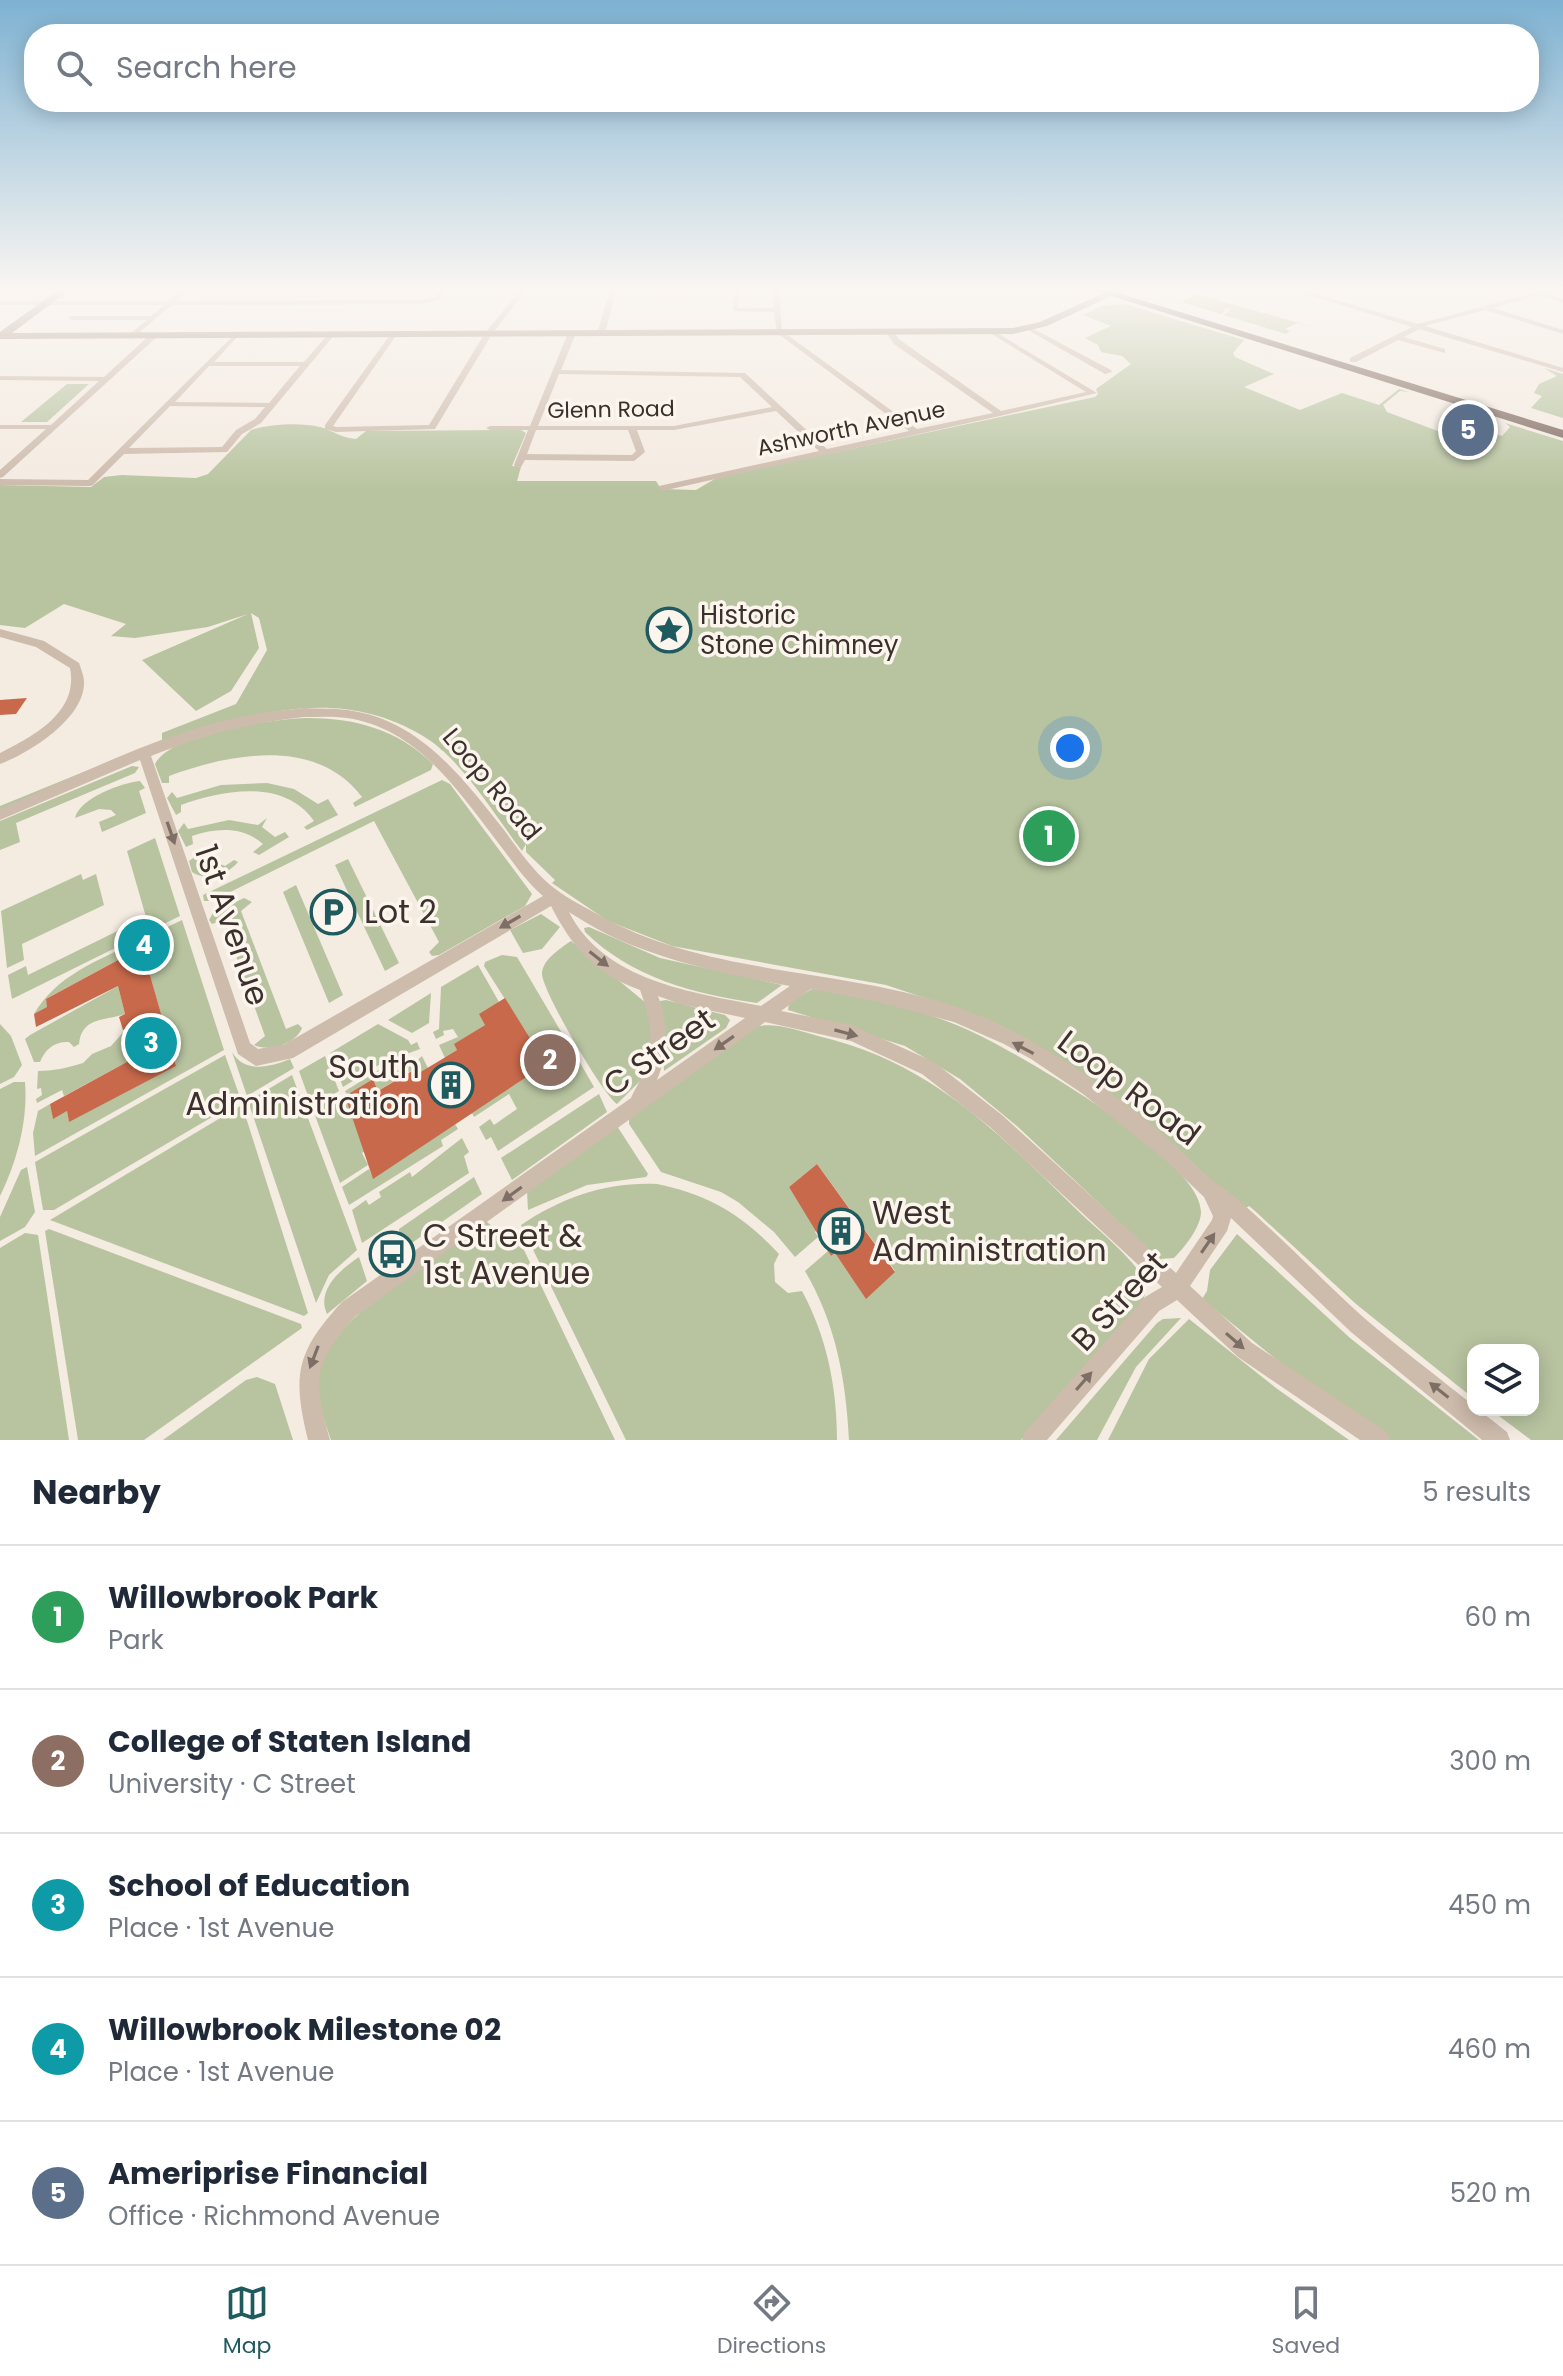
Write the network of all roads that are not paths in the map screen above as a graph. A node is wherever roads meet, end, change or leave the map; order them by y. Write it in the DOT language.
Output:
graph roads {
  1 [pos="133,355"];
  2 [pos="216,355"];
  3 [pos="314,355"];
  4 [pos="378,355"];
  5 [pos="475,355"];
  6 [pos="563,355"];
  7 [pos="811,355"];
  8 [pos="916,355"];
  9 [pos="1030,355"];
  10 [pos="1077,355"];
  11 [pos="1317,355"];
  12 [pos="1337,355"];
  13 [pos="1362,355"];
  14 [pos="1515,355"];
  15 [pos="1353,360"];
  16 [pos="207,364"];
  17 [pos="307,364"];
  18 [pos="1098,367"];
  19 [pos="1087,370"];
  20 [pos="1563,370"];
  21 [pos="556,372"];
  22 [pos="1108,372"];
  23 [pos="1076,373"];
  24 [pos="1065,376"];
  25 [pos="0,378"];
  26 [pos="106,379"];
  27 [pos="167,404"];
  28 [pos="271,405"];
  29 [pos="778,408"];
  30 [pos="1000,414"];
  31 [pos="1563,425"];
  32 [pos="0,427"];
  33 [pos="52,427"];
  34 [pos="490,428"];
  35 [pos="533,428"];
  36 [pos="632,429"];
  37 [pos="916,432"];
  38 [pos="1563,434"];
  39 [pos="123,451"];
  40 [pos="824,451"];
  41 [pos="0,475"];
  42 [pos="0,482"];
  43 [pos="662,488"];
  44 [pos="0,633"];
  45 [pos="144,755"];
  46 [pos="0,759"];
  47 [pos="0,815"];
  48 [pos="554,897"];
  49 [pos="810,981"];
  50 [pos="646,986"];
  51 [pos="764,1015"];
  52 [pos="636,1104"];
  53 [pos="1211,1192"];
  54 [pos="1176,1290"];
  55 [pos="319,1440"];
  56 [pos="1033,1440"];
  57 [pos="1379,1440"];
  58 [pos="1499,1440"];
  1 -- 26 [label="street"];
  2 -- 16 [label="street"];
  3 -- 17 [label="street"];
  4 -- 5 [label="street"];
  6 -- 21 [label="street"];
  7 -- 37 [label="street"];
  8 -- 30 [label="street"];
  9 -- 24 [label="street"];
  10 -- 18 [label="street"];
  11 -- 38 [label="main road"];
  12 -- 15 [label="main road"];
  13 -- 15 [label="street"];
  14 -- 20 [label="street"];
  15 -- 31 [label="main road"];
  16 -- 17 [label="street"];
  16 -- 27 [label="street"];
  17 -- 28 [label="street"];
  18 -- 19 [label="street"];
  18 -- 22 [label="street"];
  21 -- 29 [label="street"];
  21 -- 35 [label="street"];
  23 -- 24 [label="street"];
  24 -- 30 [label="street, Ashworth Avenue"];
  25 -- 26 [label="street"];
  26 -- 33 [label="street"];
  27 -- 28 [label="street"];
  27 -- 39 [label="street"];
  28 -- 39 [label="street"];
  29 -- 36 [label="street, Glenn Road"];
  29 -- 40 [label="street"];
  30 -- 37 [label="street, Ashworth Avenue"];
  32 -- 33 [label="street"];
  33 -- 41 [label="street"];
  34 -- 35 [label="street, Glenn Road"];
  35 -- 36 [label="street, Glenn Road"];
  35 -- 36 [label="street"];
  37 -- 40 [label="street, Ashworth Avenue"];
  39 -- 42 [label="street"];
  40 -- 43 [label="street, Ashworth Avenue"];
  44 -- 46 [label="street"];
  45 -- 47 [label="street, Loop Road"];
  45 -- 48 [label="street, Loop Road"];
  45 -- 48 [label="street, 1st Avenue"];
  48 -- 49 [label="street, Loop Road"];
  48 -- 50 [label="street, Loop Road, one-way"];
  49 -- 51 [label="street, C Street"];
  53 -- 49 [label="street, Loop Road, one-way"];
  50 -- 51 [label="street, Loop Road"];
  50 -- 52 [label="street"];
  51 -- 52 [label="street, C Street, one-way"];
  51 -- 54 [label="street, Loop Road, one-way"];
  52 -- 55 [label="street, C Street, one-way"];
  54 -- 53 [label="street, B Street, one-way"];
  58 -- 53 [label="street, Loop Road, one-way"];
  56 -- 54 [label="street, B Street, one-way"];
  54 -- 57 [label="street, Loop Road, one-way"];
}
